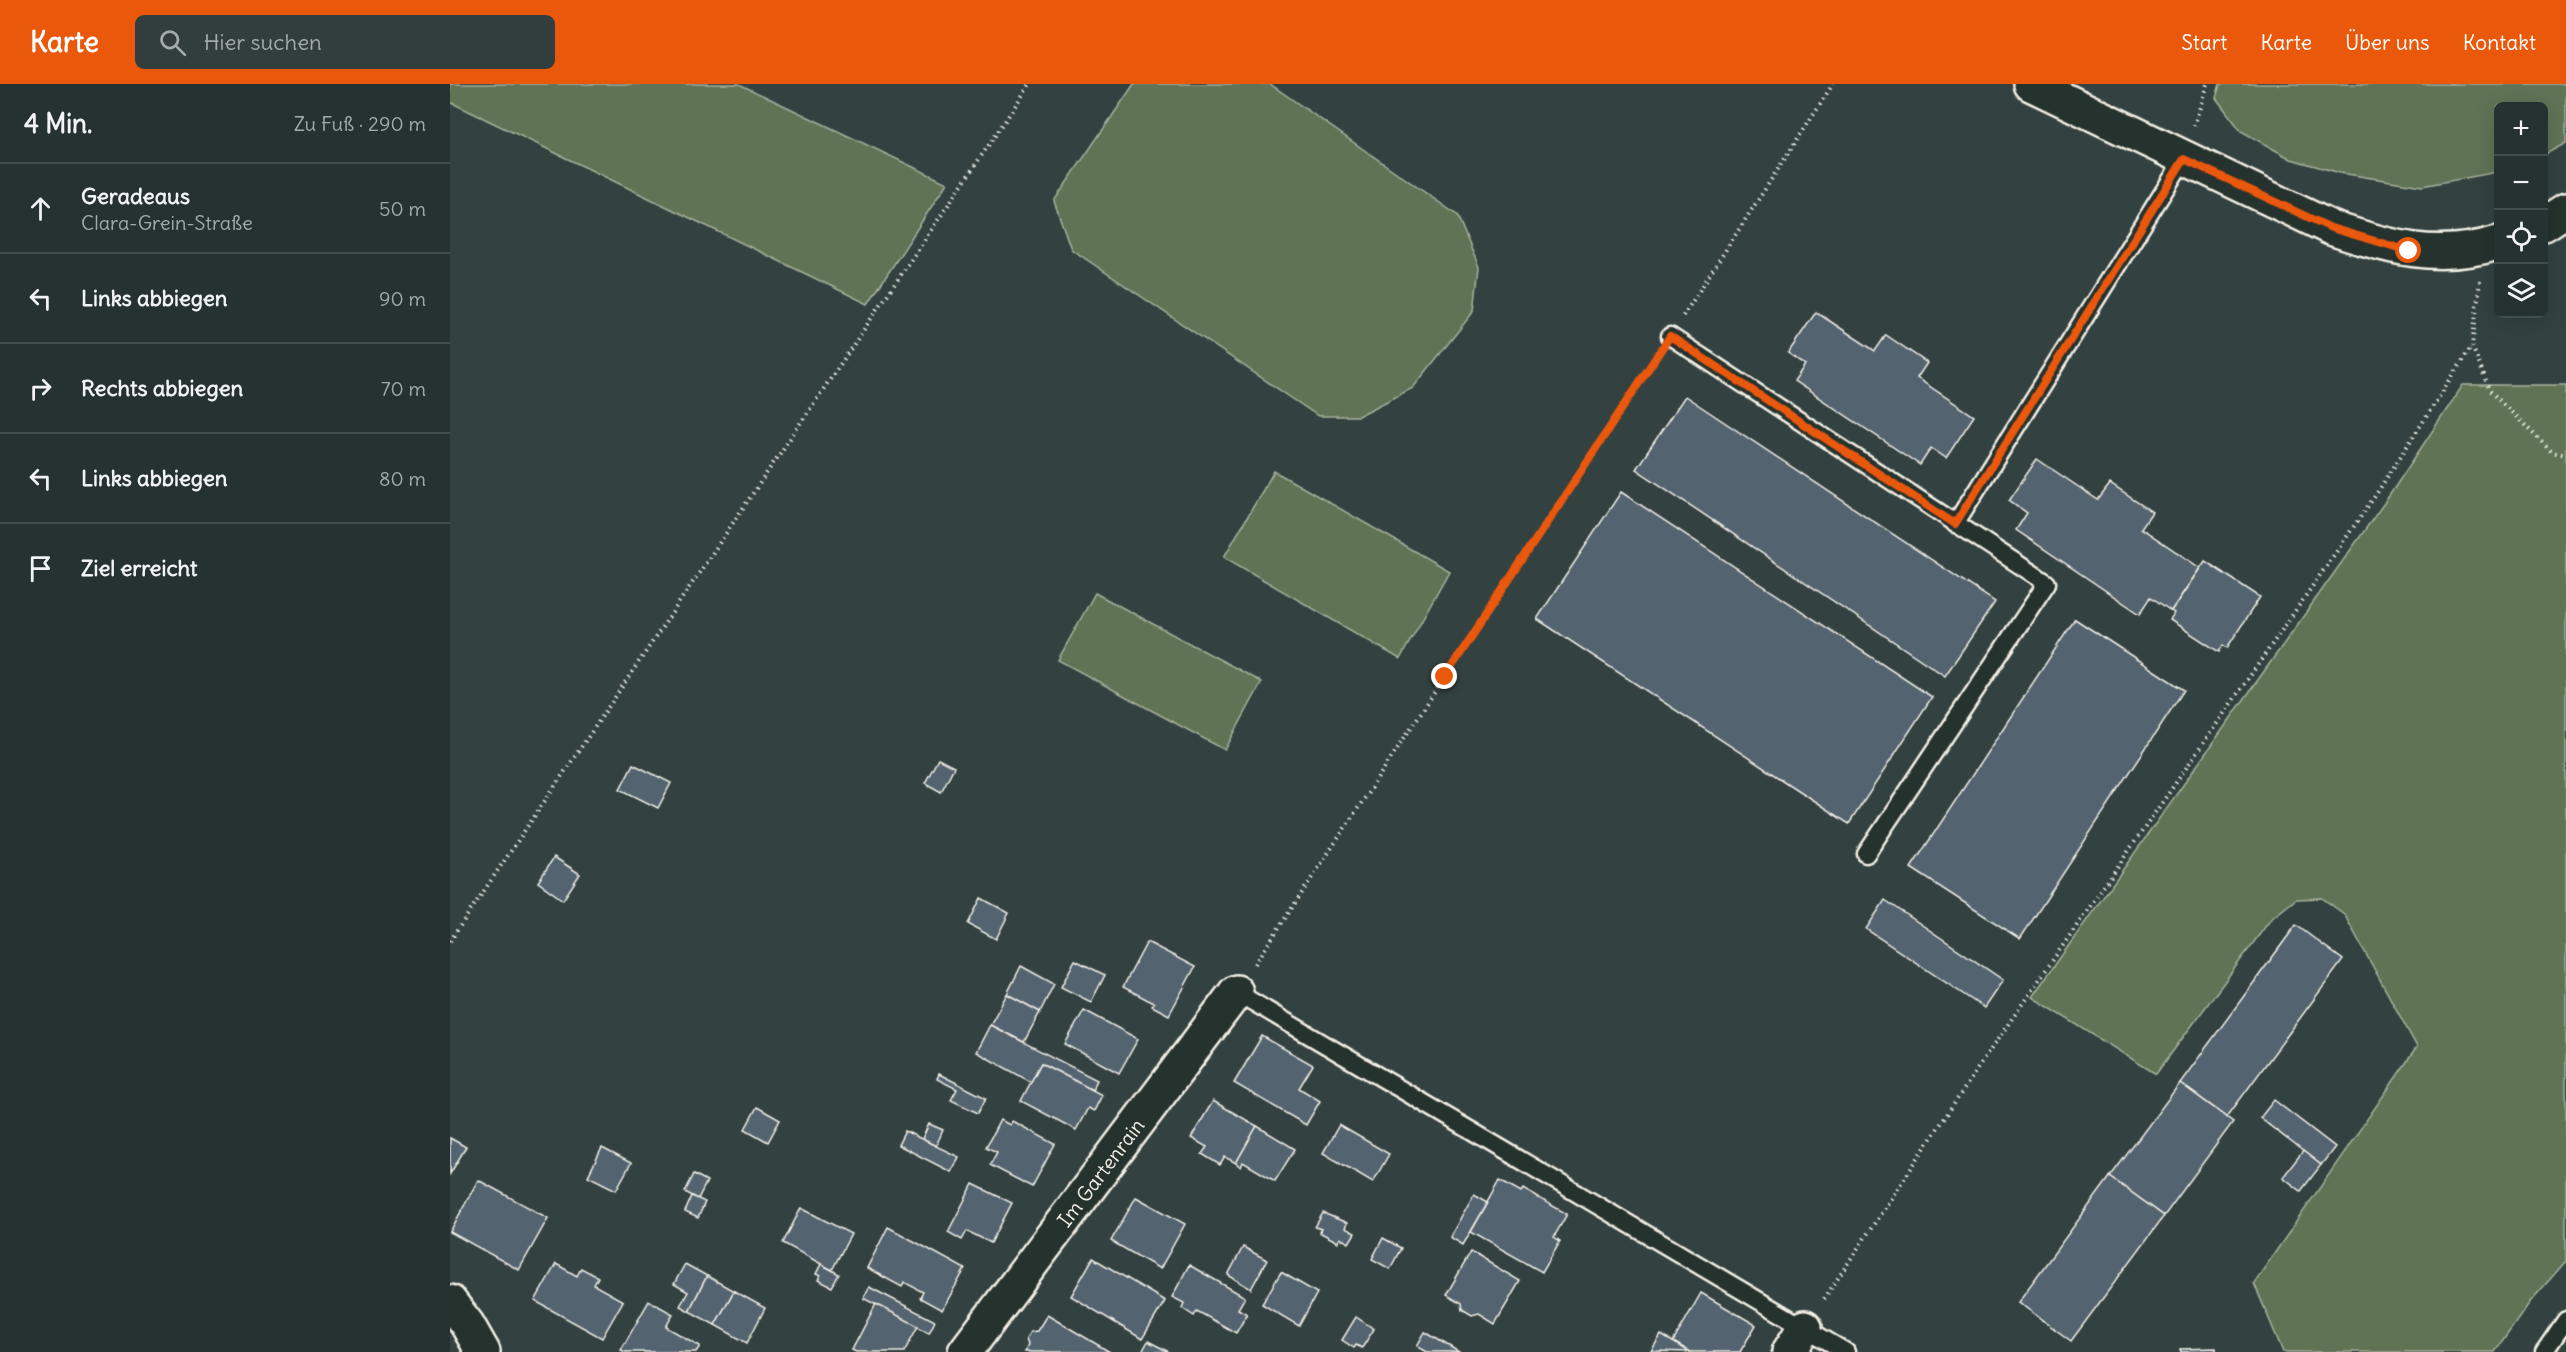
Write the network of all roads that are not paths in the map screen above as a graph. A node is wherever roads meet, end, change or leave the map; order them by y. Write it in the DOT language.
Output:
graph roads {
  1 [pos="2031,84"];
  2 [pos="2184,159"];
  3 [pos="2566,210"];
  4 [pos="2548,221"];
  5 [pos="2491,245"];
  6 [pos="1670,336"];
  7 [pos="1955,524"];
  8 [pos="1866,854"];
  9 [pos="1236,992"];
  10 [pos="450,1302"];
  11 [pos="2566,1320"];
  12 [pos="1797,1340"];
  13 [pos="483,1352"];
  14 [pos="965,1352"];
  15 [pos="1846,1352"];
  16 [pos="2544,1352"];
  1 -- 2 [label="street"];
  2 -- 5 [label="street"];
  2 -- 7 [label="lane"];
  3 -- 4 [label="street"];
  6 -- 7 [label="lane"];
  7 -- 8 [label="lane"];
  9 -- 12 [label="lane"];
  9 -- 14 [label="street, Im Gartenrain"];
  10 -- 13 [label="street"];
  11 -- 16 [label="lane"];
  12 -- 15 [label="lane"];
}
